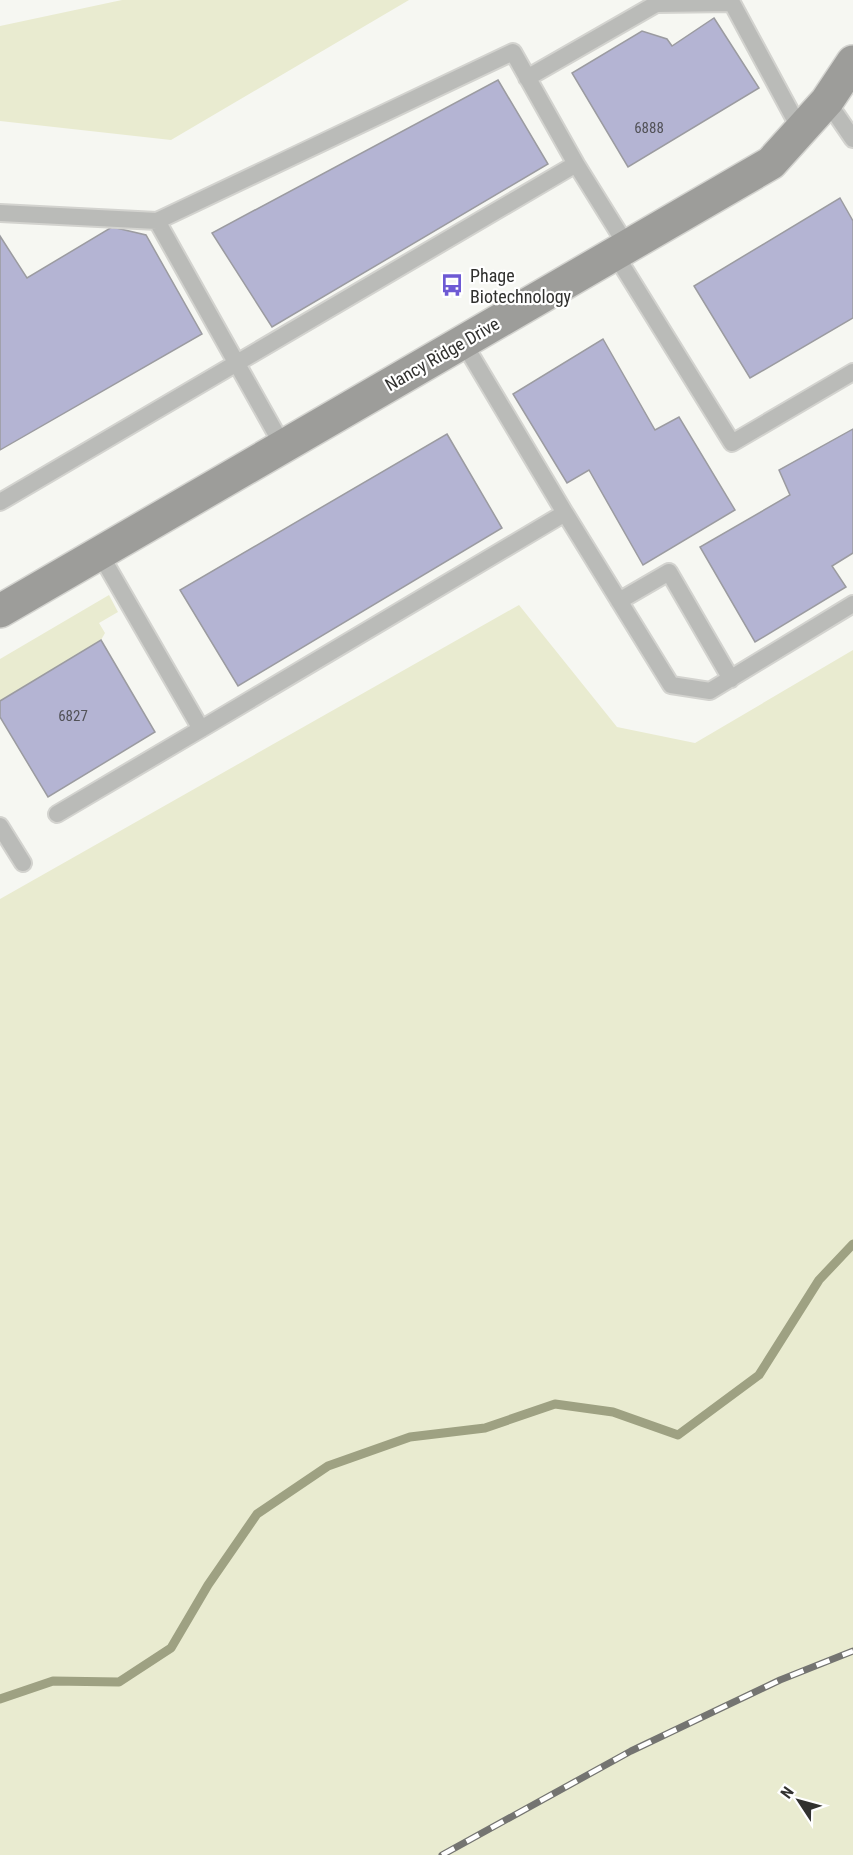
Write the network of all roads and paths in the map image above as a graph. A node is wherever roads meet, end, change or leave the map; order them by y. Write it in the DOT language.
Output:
graph roads {
  1 [pos="853,62"];
  2 [pos="527,78"];
  3 [pos="827,101"];
  4 [pos="801,131"];
  5 [pos="853,139"];
  6 [pos="576,164"];
  7 [pos="0,213"];
  8 [pos="157,221"];
  9 [pos="621,250"];
  10 [pos="463,342"];
  11 [pos="236,362"];
  12 [pos="853,372"];
  13 [pos="283,446"];
  14 [pos="0,502"];
  15 [pos="565,513"];
  16 [pos="100,554"];
  17 [pos="619,601"];
  18 [pos="853,604"];
  19 [pos="0,611"];
  20 [pos="731,679"];
  21 [pos="201,729"];
  22 [pos="57,814"];
  23 [pos="0,826"];
  24 [pos="23,863"];
  1 -- 3 [label="street, Nancy Ridge Drive"];
  2 -- 4 [label="lane"];
  2 -- 6 [label="lane"];
  2 -- 8 [label="lane"];
  3 -- 4 [label="street, Nancy Ridge Drive"];
  3 -- 5 [label="lane"];
  4 -- 9 [label="street, Nancy Ridge Drive"];
  6 -- 9 [label="lane"];
  6 -- 11 [label="lane"];
  7 -- 8 [label="lane"];
  8 -- 11 [label="lane"];
  9 -- 10 [label="street, Nancy Ridge Drive"];
  9 -- 12 [label="lane"];
  10 -- 13 [label="street, Nancy Ridge Drive"];
  10 -- 15 [label="lane"];
  11 -- 13 [label="lane"];
  11 -- 14 [label="lane"];
  13 -- 16 [label="street, Nancy Ridge Drive"];
  15 -- 17 [label="lane"];
  15 -- 21 [label="lane"];
  16 -- 19 [label="street, Nancy Ridge Drive"];
  16 -- 21 [label="lane"];
  17 -- 20 [label="lane"];
  17 -- 20 [label="lane"];
  18 -- 20 [label="lane"];
  21 -- 22 [label="lane"];
  23 -- 24 [label="lane"];
}
